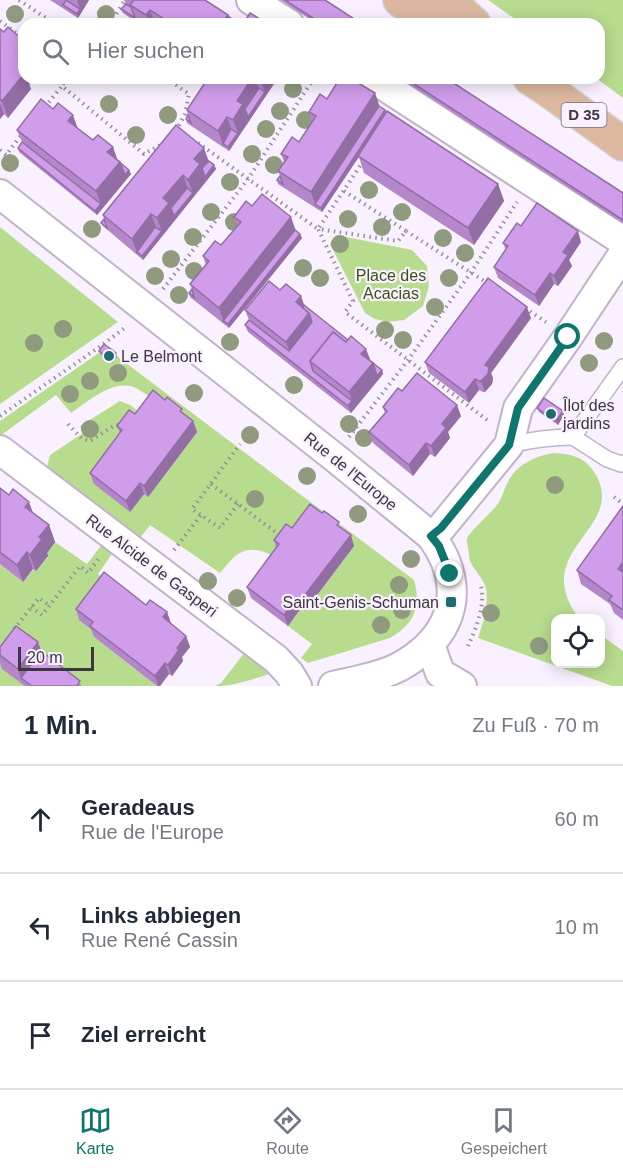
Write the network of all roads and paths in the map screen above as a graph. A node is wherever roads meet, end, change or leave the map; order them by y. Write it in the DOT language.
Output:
graph roads {
  1 [pos="19,0"];
  2 [pos="125,0"];
  3 [pos="251,0"];
  4 [pos="400,0"];
  5 [pos="448,0"];
  6 [pos="46,18"];
  7 [pos="114,18"];
  8 [pos="280,18"];
  9 [pos="430,18"];
  10 [pos="468,18"];
  11 [pos="0,21"];
  12 [pos="18,34"];
  13 [pos="175,84"];
  14 [pos="310,84"];
  15 [pos="381,84"];
  16 [pos="540,84"];
  17 [pos="62,86"];
  18 [pos="41,112"];
  19 [pos="27,129"];
  20 [pos="170,136"];
  21 [pos="195,141"];
  22 [pos="162,144"];
  23 [pos="623,144"];
  24 [pos="0,150"];
  25 [pos="368,154"];
  26 [pos="248,179"];
  27 [pos="531,181"];
  28 [pos="344,191"];
  29 [pos="0,194"];
  30 [pos="318,229"];
  31 [pos="406,231"];
  32 [pos="623,241"];
  33 [pos="623,254"];
  34 [pos="472,271"];
  35 [pos="491,285"];
  36 [pos="520,305"];
  37 [pos="147,310"];
  38 [pos="568,337"];
  39 [pos="408,360"];
  40 [pos="623,367"];
  41 [pos="0,416"];
  42 [pos="68,424"];
  43 [pos="127,429"];
  44 [pos="573,437"];
  45 [pos="240,444"];
  46 [pos="509,445"];
  47 [pos="0,450"];
  48 [pos="334,457"];
  49 [pos="623,463"];
  50 [pos="211,484"];
  51 [pos="614,497"];
  52 [pos="238,504"];
  53 [pos="623,504"];
  54 [pos="201,515"];
  55 [pos="431,536"];
  56 [pos="115,537"];
  57 [pos="286,540"];
  58 [pos="159,570"];
  59 [pos="50,606"];
  60 [pos="31,607"];
  61 [pos="12,632"];
  62 [pos="430,644"];
  63 [pos="297,686"];
  64 [pos="333,686"];
  65 [pos="462,686"];
  1 -- 6 [label="path"];
  2 -- 7 [label="path"];
  3 -- 8 [label="street"];
  4 -- 9 [label="main road"];
  5 -- 10 [label="main road"];
  11 -- 12 [label="path"];
  13 -- 20 [label="path"];
  14 -- 26 [label="path"];
  15 -- 27 [label="street"];
  16 -- 23 [label="main road, D 35"];
  17 -- 18 [label="path"];
  17 -- 22 [label="path"];
  19 -- 24 [label="path"];
  21 -- 26 [label="path"];
  25 -- 28 [label="path"];
  26 -- 30 [label="path"];
  26 -- 37 [label="path"];
  27 -- 32 [label="street"];
  27 -- 34 [label="path"];
  28 -- 30 [label="path"];
  28 -- 31 [label="path"];
  29 -- 37 [label="street, Rue de l'Europe"];
  30 -- 31 [label="path"];
  30 -- 39 [label="path"];
  31 -- 34 [label="path"];
  33 -- 38 [label="street"];
  34 -- 35 [label="path"];
  34 -- 39 [label="path"];
  36 -- 38 [label="path"];
  37 -- 41 [label="path"];
  37 -- 48 [label="street, Rue de l'Europe"];
  38 -- 46 [label="street"];
  39 -- 46 [label="path"];
  39 -- 48 [label="path"];
  40 -- 44 [label="lane"];
  42 -- 43 [label="path"];
  44 -- 46 [label="lane"];
  44 -- 49 [label="lane"];
  45 -- 50 [label="path"];
  46 -- 55 [label="street"];
  47 -- 56 [label="street, Rue Alcide de Gasperi"];
  48 -- 55 [label="street, Rue de l'Europe"];
  50 -- 52 [label="path"];
  50 -- 54 [label="path"];
  51 -- 53 [label="path"];
  52 -- 54 [label="path"];
  52 -- 57 [label="path"];
  54 -- 58 [label="path"];
  55 -- 62 [label="street"];
  56 -- 58 [label="street, Rue Alcide de Gasperi"];
  56 -- 59 [label="path"];
  58 -- 63 [label="street, Rue Alcide de Gasperi"];
  59 -- 60 [label="path"];
  59 -- 60 [label="path"];
  60 -- 61 [label="path"];
  62 -- 64 [label="street"];
  62 -- 65 [label="street"];
}
